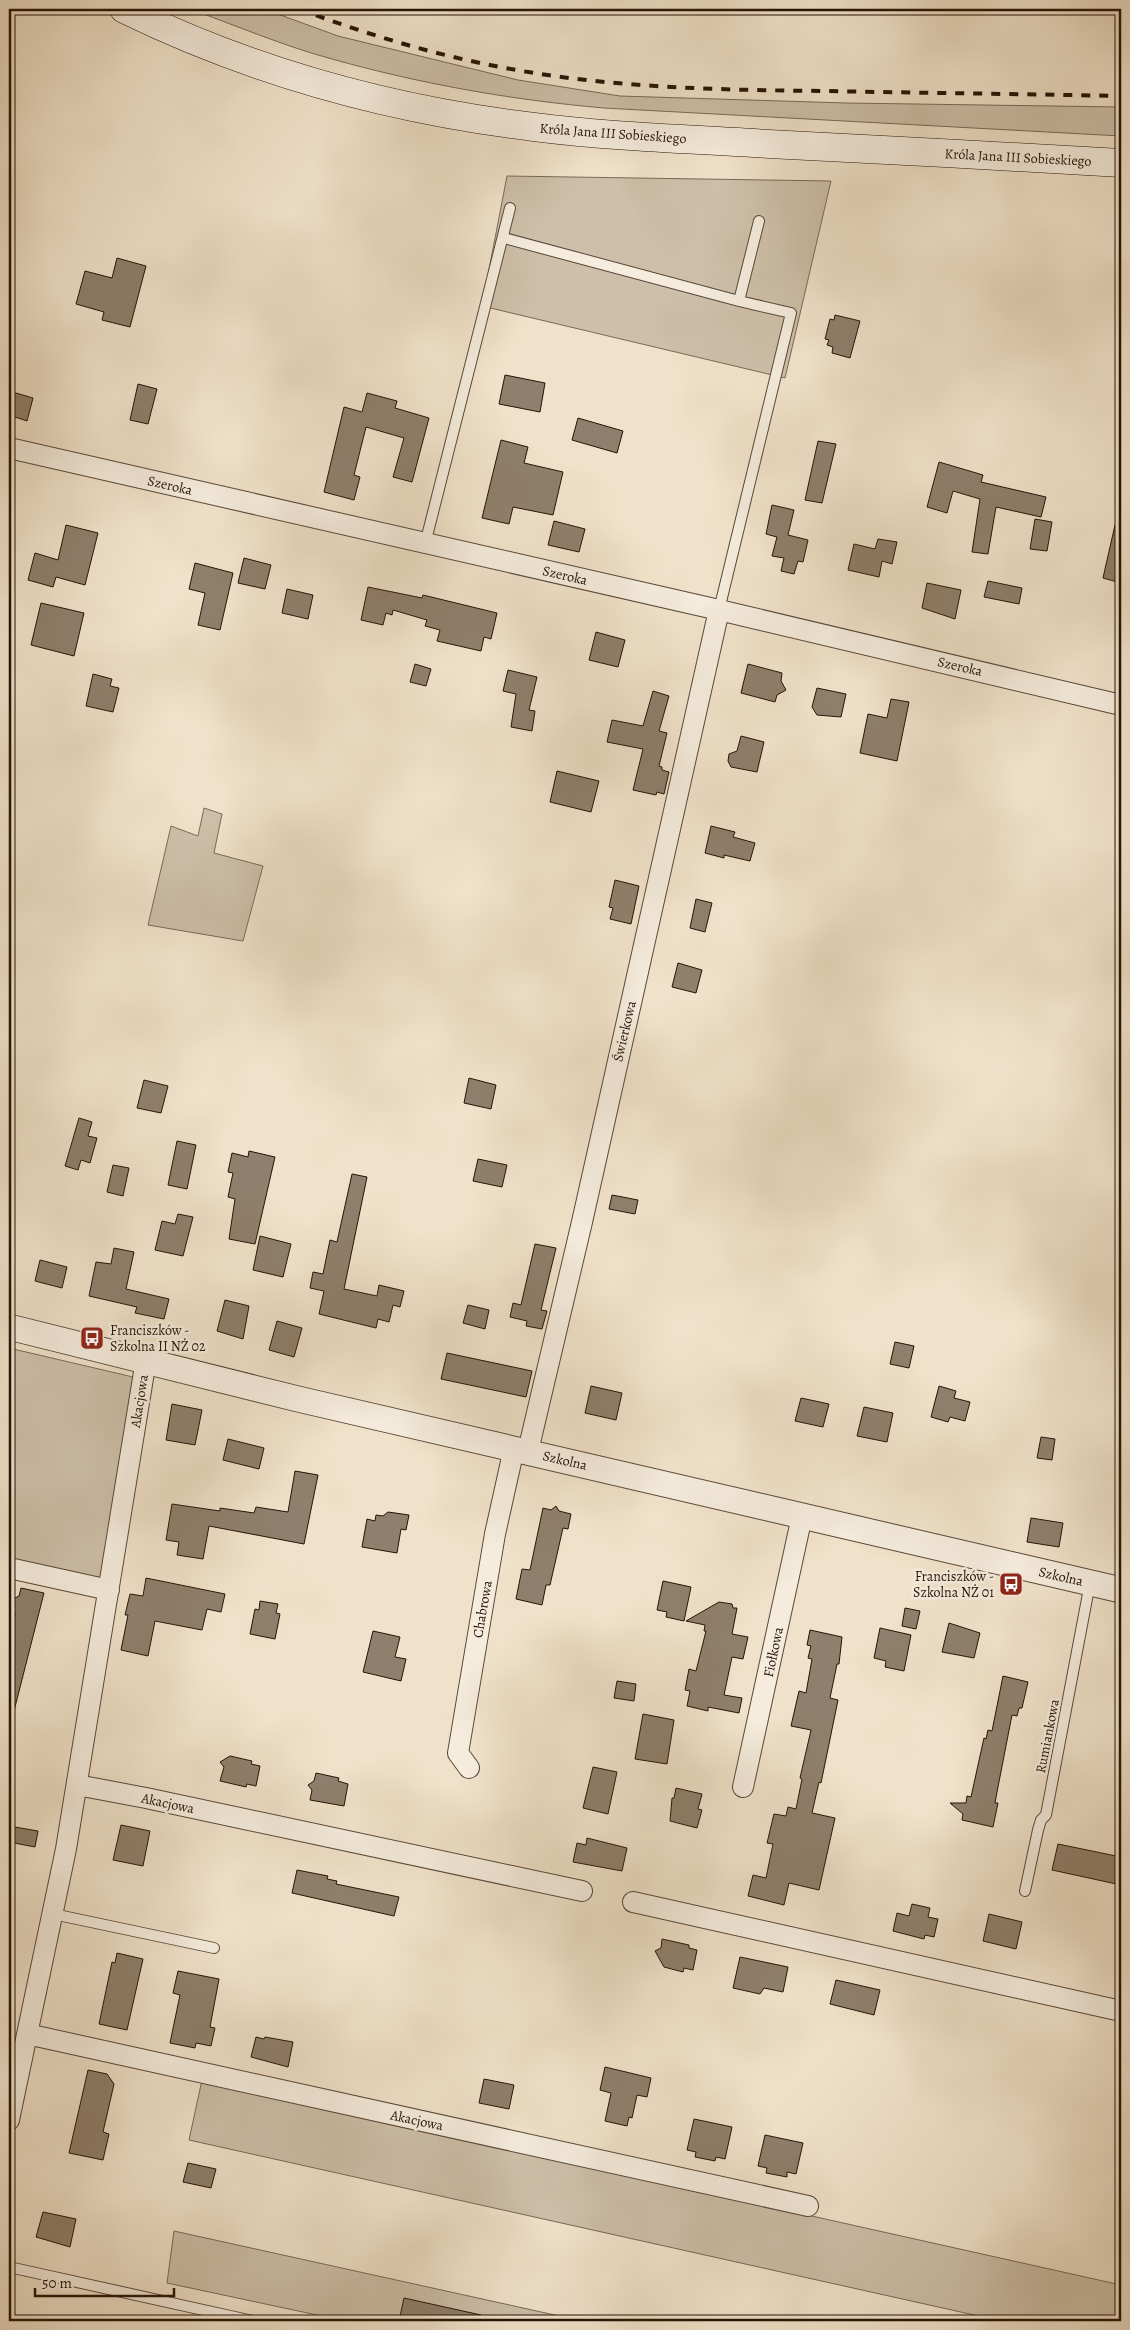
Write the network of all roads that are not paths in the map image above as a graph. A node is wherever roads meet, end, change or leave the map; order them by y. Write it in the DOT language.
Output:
graph roads {
  1 [pos="124,9"];
  2 [pos="1121,163"];
  3 [pos="510,208"];
  4 [pos="759,221"];
  5 [pos="504,238"];
  6 [pos="739,301"];
  7 [pos="9,448"];
  8 [pos="425,544"];
  9 [pos="719,610"];
  10 [pos="1121,705"];
  11 [pos="9,1327"];
  12 [pos="146,1360"];
  13 [pos="519,1450"];
  14 [pos="802,1516"];
  15 [pos="9,1568"];
  16 [pos="1090,1583"];
  17 [pos="109,1590"];
  18 [pos="1121,1590"];
  19 [pos="469,1768"];
  20 [pos="77,1785"];
  21 [pos="742,1787"];
  22 [pos="582,1892"];
  23 [pos="1025,1892"];
  24 [pos="633,1902"];
  25 [pos="53,1914"];
  26 [pos="214,1948"];
  27 [pos="1121,2011"];
  28 [pos="28,2034"];
  29 [pos="9,2120"];
  30 [pos="808,2206"];
  31 [pos="9,2267"];
  32 [pos="253,2321"];
  1 -- 2 [label="main road, Króla Jana III Sobieskiego"];
  3 -- 5 [label="lane"];
  4 -- 6 [label="lane"];
  5 -- 6 [label="lane"];
  5 -- 8 [label="lane"];
  6 -- 9 [label="lane"];
  7 -- 8 [label="street, Szeroka"];
  8 -- 9 [label="street, Szeroka"];
  9 -- 10 [label="street, Szeroka"];
  9 -- 13 [label="street, Świerkowa"];
  11 -- 12 [label="street, Szkolna"];
  12 -- 13 [label="street, Szkolna"];
  12 -- 17 [label="street, Akacjowa"];
  13 -- 14 [label="street, Szkolna"];
  13 -- 19 [label="street, Chabrowa"];
  14 -- 16 [label="street, Szkolna"];
  14 -- 21 [label="street, Fiołkowa"];
  15 -- 17 [label="street"];
  16 -- 18 [label="street, Szkolna"];
  16 -- 23 [label="lane, Rumiankowa"];
  17 -- 20 [label="street, Akacjowa"];
  20 -- 22 [label="street, Akacjowa"];
  20 -- 25 [label="street, Akacjowa"];
  24 -- 27 [label="street"];
  25 -- 26 [label="lane"];
  25 -- 28 [label="street, Akacjowa"];
  28 -- 29 [label="street, Akacjowa"];
  28 -- 30 [label="street, Akacjowa"];
  31 -- 32 [label="lane"];
}
